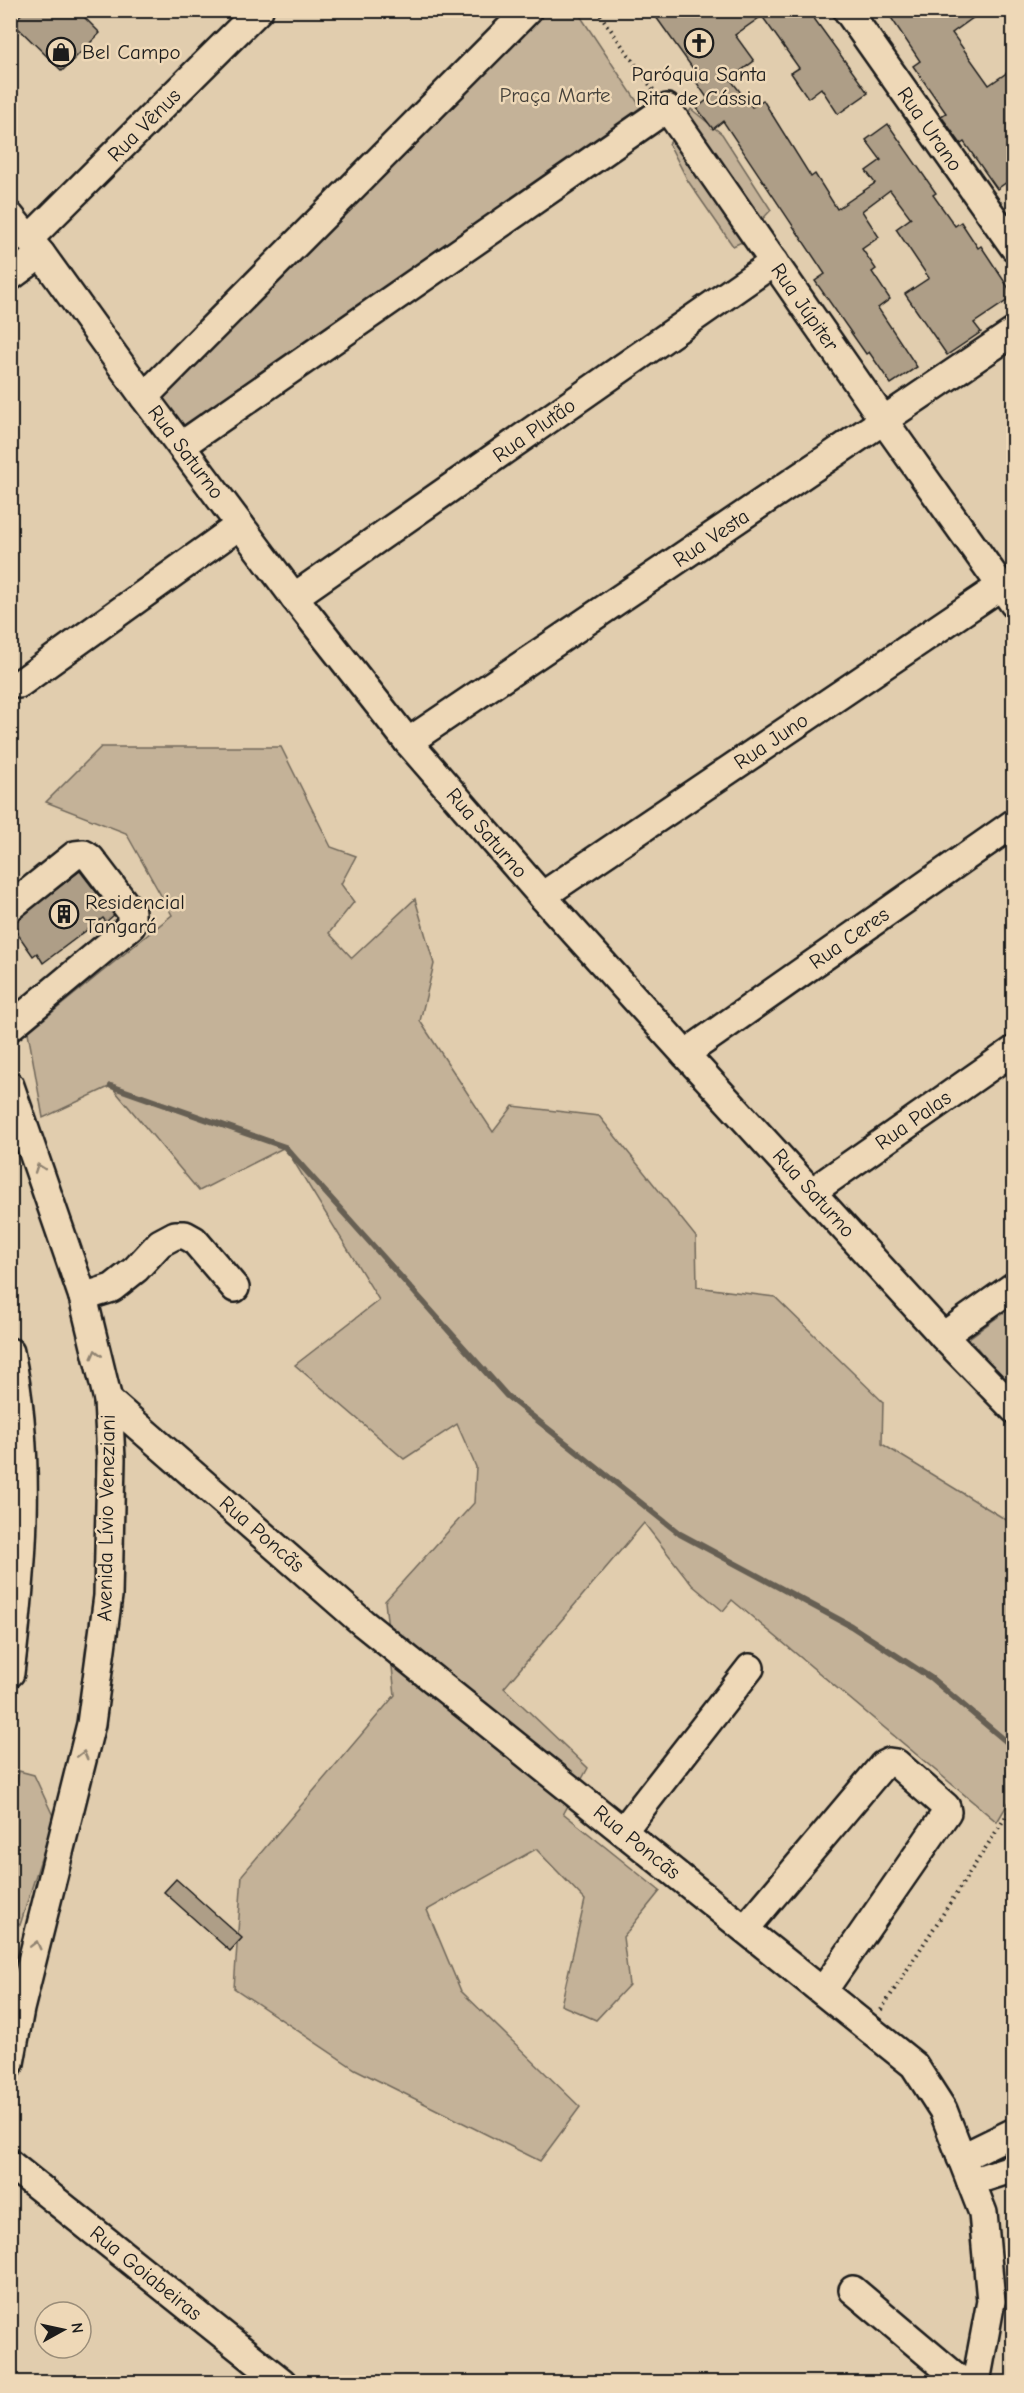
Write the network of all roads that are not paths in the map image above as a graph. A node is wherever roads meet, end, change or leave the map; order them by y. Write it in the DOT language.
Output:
graph roads {
  1 [pos="259,10"];
  2 [pos="528,10"];
  3 [pos="847,10"];
  4 [pos="10,216"];
  5 [pos="35,246"];
  6 [pos="1014,248"];
  7 [pos="774,262"];
  8 [pos="10,277"];
  9 [pos="1014,332"];
  10 [pos="144,397"];
  11 [pos="884,421"];
  12 [pos="182,445"];
  13 [pos="240,525"];
  14 [pos="1007,595"];
  15 [pos="294,597"];
  16 [pos="19,684"];
  17 [pos="408,742"];
  18 [pos="1014,823"];
  19 [pos="542,896"];
  20 [pos="10,907"];
  21 [pos="10,1027"];
  22 [pos="1014,1050"];
  23 [pos="685,1053"];
  24 [pos="10,1086"];
  25 [pos="813,1191"];
  26 [pos="1014,1286"];
  27 [pos="235,1288"];
  28 [pos="83,1297"];
  29 [pos="943,1336"];
  30 [pos="10,1352"];
  31 [pos="108,1401"];
  32 [pos="1014,1409"];
  33 [pos="17,1497"];
  34 [pos="750,1668"];
  35 [pos="10,1673"];
  36 [pos="623,1831"];
  37 [pos="745,1929"];
  38 [pos="823,1991"];
  39 [pos="10,2063"];
  40 [pos="1014,2132"];
  41 [pos="10,2164"];
  42 [pos="1014,2168"];
  43 [pos="966,2170"];
  44 [pos="853,2290"];
  45 [pos="282,2382"];
  46 [pos="962,2382"];
  47 [pos="976,2382"];
  1 -- 5 [label="street, Rua Vênus"];
  2 -- 10 [label="street"];
  3 -- 6 [label="street, Rua Urano"];
  4 -- 5 [label="street, Rua Saturno"];
  5 -- 8 [label="street, Rua Vênus"];
  5 -- 10 [label="street, Rua Saturno"];
  7 -- 11 [label="street, Rua Júpiter"];
  7 -- 12 [label="street, Rua Júpiter"];
  7 -- 15 [label="street, Rua Plutão"];
  9 -- 11 [label="street, Rua Vesta"];
  10 -- 12 [label="street, Rua Saturno"];
  11 -- 14 [label="street, Rua Júpiter"];
  11 -- 17 [label="street, Rua Vesta"];
  12 -- 13 [label="street, Rua Saturno"];
  13 -- 15 [label="street, Rua Saturno"];
  13 -- 16 [label="street"];
  14 -- 19 [label="street, Rua Juno"];
  15 -- 17 [label="street, Rua Saturno"];
  17 -- 19 [label="street, Rua Saturno"];
  18 -- 23 [label="street, Rua Ceres"];
  19 -- 23 [label="street, Rua Saturno"];
  20 -- 21 [label="street"];
  22 -- 25 [label="street, Rua Palas"];
  23 -- 25 [label="street, Rua Saturno"];
  28 -- 24 [label="street, Avenida Lívio Veneziani, one-way"];
  25 -- 29 [label="street, Rua Saturno"];
  26 -- 29 [label="street"];
  27 -- 28 [label="street"];
  31 -- 28 [label="street, Avenida Lívio Veneziani, one-way"];
  29 -- 32 [label="street, Rua Saturno"];
  30 -- 33 [label="street"];
  31 -- 36 [label="street, Rua Poncãs"];
  39 -- 31 [label="street, Avenida Lívio Veneziani, one-way"];
  33 -- 35 [label="street"];
  34 -- 36 [label="street"];
  36 -- 37 [label="street, Rua Poncãs"];
  37 -- 38 [label="street, Rua Poncãs"];
  37 -- 38 [label="street"];
  38 -- 43 [label="street, Rua Poncãs"];
  40 -- 43 [label="street"];
  41 -- 45 [label="street, Rua Goiabeiras"];
  42 -- 43 [label="street"];
  43 -- 47 [label="street, Rua Poncãs"];
  44 -- 46 [label="street"];
}
